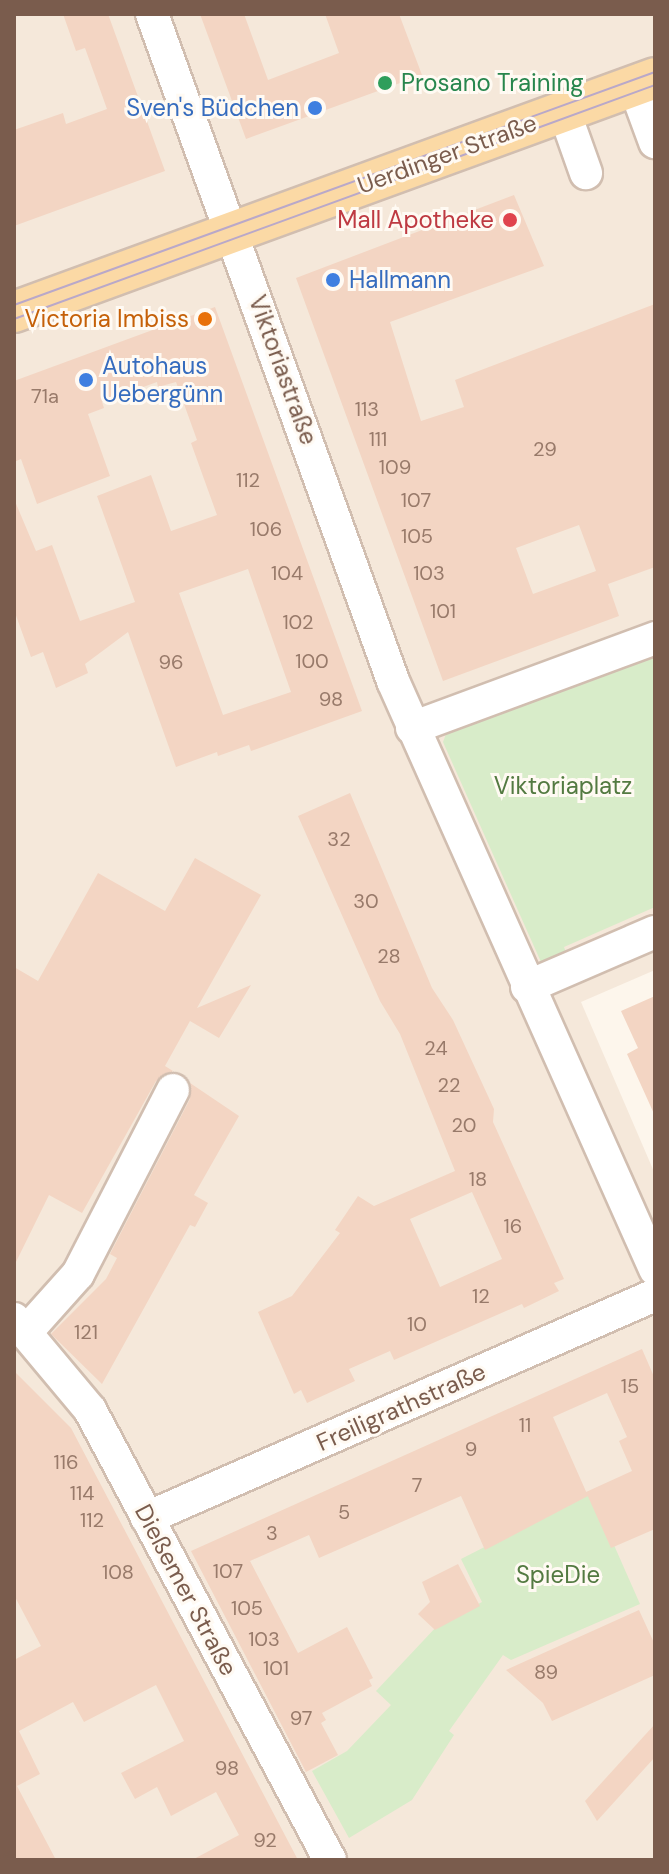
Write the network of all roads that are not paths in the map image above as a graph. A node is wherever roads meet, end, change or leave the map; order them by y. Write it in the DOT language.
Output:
graph roads {
  1 [pos="152,14"];
  2 [pos="645,82"];
  3 [pos="564,111"];
  4 [pos="655,142"];
  5 [pos="586,173"];
  6 [pos="234,232"];
  7 [pos="14,312"];
  8 [pos="655,638"];
  9 [pos="412,728"];
  10 [pos="655,932"];
  11 [pos="527,987"];
  12 [pos="173,1090"];
  13 [pos="655,1269"];
  14 [pos="655,1295"];
  15 [pos="20,1325"];
  16 [pos="147,1518"];
  17 [pos="330,1860"];
  1 -- 6 [label="street, Viktoriastraße"];
  2 -- 3 [label="main road, Uerdinger Straße"];
  2 -- 4 [label="street"];
  3 -- 5 [label="street"];
  3 -- 6 [label="main road, Uerdinger Straße"];
  6 -- 7 [label="main road, Uerdinger Straße"];
  6 -- 9 [label="street, Viktoriastraße"];
  8 -- 9 [label="street"];
  9 -- 11 [label="street"];
  10 -- 11 [label="street"];
  11 -- 13 [label="street"];
  12 -- 15 [label="street, Dießemer Straße"];
  14 -- 16 [label="street, Freiligrathstraße"];
  15 -- 16 [label="street, Dießemer Straße"];
  16 -- 17 [label="street, Dießemer Straße"];
}
